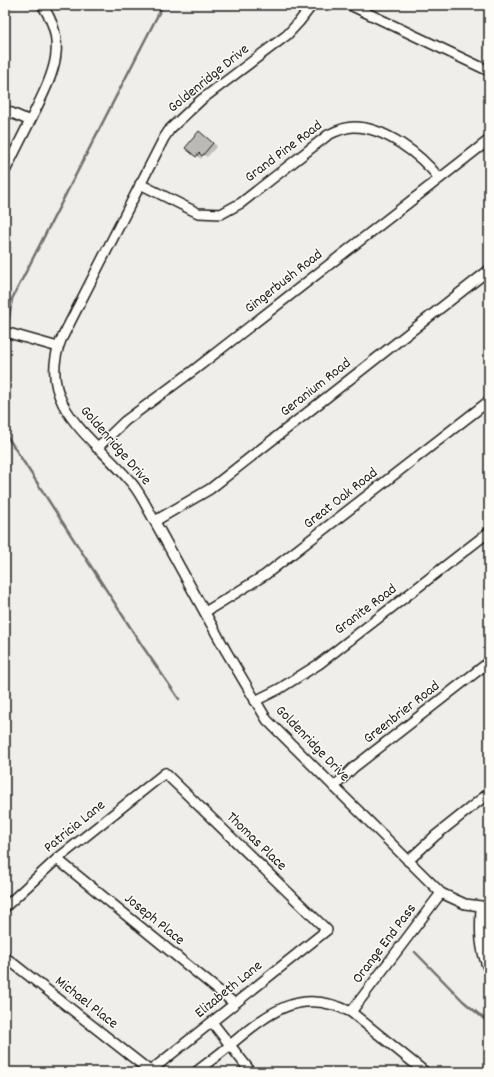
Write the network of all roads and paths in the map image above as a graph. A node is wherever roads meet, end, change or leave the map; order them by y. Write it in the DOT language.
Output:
graph roads {
  1 [pos="42,5"];
  2 [pos="312,5"];
  3 [pos="350,5"];
  4 [pos="489,71"];
  5 [pos="5,110"];
  6 [pos="30,121"];
  7 [pos="489,140"];
  8 [pos="5,171"];
  9 [pos="439,178"];
  10 [pos="140,184"];
  11 [pos="489,270"];
  12 [pos="5,332"];
  13 [pos="58,347"];
  14 [pos="489,401"];
  15 [pos="97,448"];
  16 [pos="155,521"];
  17 [pos="489,532"];
  18 [pos="205,612"];
  19 [pos="489,662"];
  20 [pos="255,701"];
  21 [pos="165,773"];
  22 [pos="334,787"];
  23 [pos="489,793"];
  24 [pos="57,859"];
  25 [pos="408,861"];
  26 [pos="441,892"];
  27 [pos="5,907"];
  28 [pos="485,907"];
  29 [pos="327,930"];
  30 [pos="5,957"];
  31 [pos="489,970"];
  32 [pos="234,1003"];
  33 [pos="351,1012"];
  34 [pos="212,1022"];
  35 [pos="230,1046"];
  36 [pos="149,1071"];
  37 [pos="196,1072"];
  38 [pos="252,1072"];
  39 [pos="425,1072"];
  1 -- 6 [label="street"];
  2 -- 10 [label="street, Goldenridge Drive"];
  3 -- 4 [label="street"];
  5 -- 6 [label="street"];
  6 -- 8 [label="street"];
  7 -- 9 [label="street, Gingerbush Road"];
  9 -- 10 [label="street, Grand Pine Road"];
  9 -- 15 [label="street, Gingerbush Road"];
  10 -- 13 [label="street, Goldenridge Drive"];
  11 -- 16 [label="street, Geranium Road"];
  12 -- 13 [label="street"];
  13 -- 15 [label="street, Goldenridge Drive"];
  14 -- 18 [label="street, Great Oak Road"];
  15 -- 16 [label="street, Goldenridge Drive"];
  16 -- 18 [label="street, Goldenridge Drive"];
  17 -- 20 [label="street, Granite Road"];
  18 -- 20 [label="street, Goldenridge Drive"];
  19 -- 22 [label="street, Greenbrier Road"];
  20 -- 22 [label="street, Goldenridge Drive"];
  21 -- 24 [label="street, Patricia Lane"];
  21 -- 29 [label="street, Thomas Place"];
  22 -- 25 [label="street, Goldenridge Drive"];
  23 -- 25 [label="street"];
  24 -- 27 [label="street, Patricia Lane"];
  24 -- 32 [label="street, Joseph Place"];
  25 -- 26 [label="street, Goldenridge Drive"];
  26 -- 28 [label="street, Goldenridge Drive"];
  26 -- 33 [label="street, Orange End Pass"];
  28 -- 31 [label="street"];
  29 -- 32 [label="street, Elizabeth Lane"];
  30 -- 36 [label="street, Michael Place"];
  32 -- 34 [label="street, Elizabeth Lane"];
  33 -- 35 [label="street"];
  33 -- 39 [label="street"];
  34 -- 35 [label="street"];
  34 -- 36 [label="street, Elizabeth Lane"];
  35 -- 37 [label="street"];
  35 -- 38 [label="street"];
}
